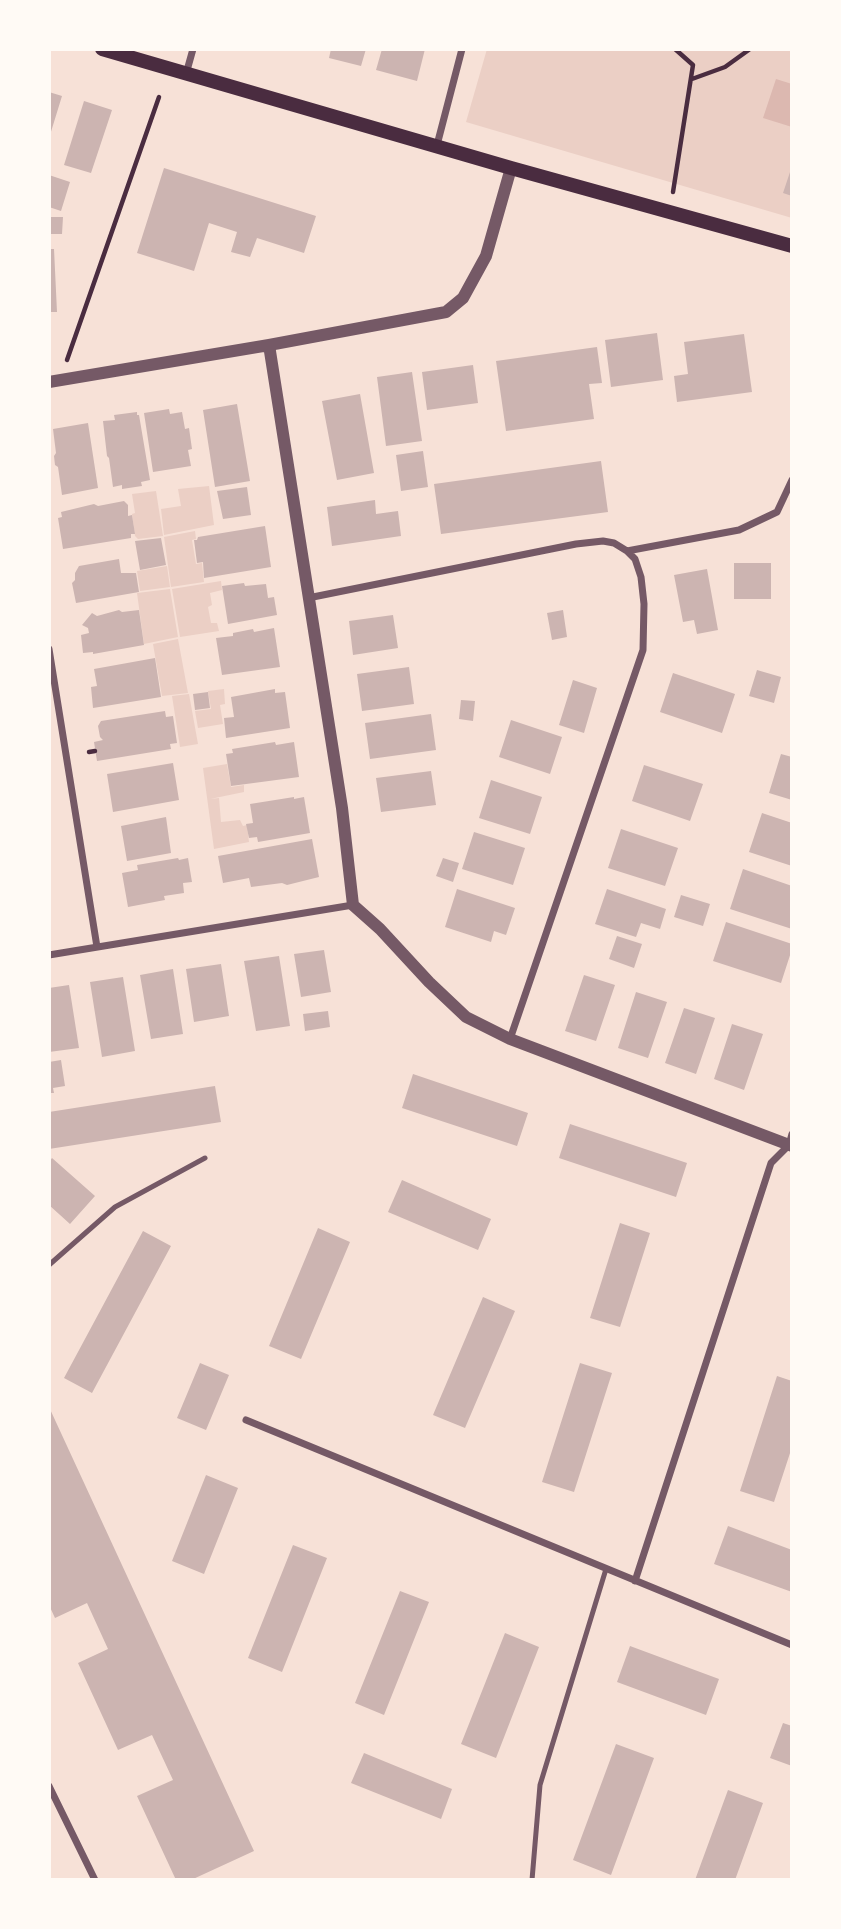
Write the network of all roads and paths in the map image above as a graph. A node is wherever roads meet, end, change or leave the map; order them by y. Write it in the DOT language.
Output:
graph roads {
  1 [pos="102,49"];
  2 [pos="193,49"];
  3 [pos="462,49"];
  4 [pos="675,49"];
  5 [pos="750,49"];
  6 [pos="186,74"];
  7 [pos="692,79"];
  8 [pos="159,97"];
  9 [pos="437,145"];
  10 [pos="512,168"];
  11 [pos="670,212"];
  12 [pos="792,246"];
  13 [pos="269,345"];
  14 [pos="55,381"];
  15 [pos="792,480"];
  16 [pos="627,551"];
  17 [pos="308,598"];
  18 [pos="49,649"];
  19 [pos="52,690"];
  20 [pos="354,905"];
  21 [pos="97,947"];
  22 [pos="49,955"];
  23 [pos="510,1039"];
  24 [pos="791,1142"];
  25 [pos="205,1158"];
  26 [pos="49,1265"];
  27 [pos="246,1420"];
  28 [pos="606,1569"];
  29 [pos="635,1581"];
  30 [pos="792,1645"];
  31 [pos="49,1786"];
  32 [pos="96,1880"];
  33 [pos="532,1880"];
  1 -- 6 [label="main road"];
  2 -- 6 [label="street"];
  3 -- 9 [label="street"];
  4 -- 7 [label="path"];
  5 -- 7 [label="path"];
  6 -- 9 [label="main road"];
  7 -- 11 [label="path"];
  8 -- 14 [label="path"];
  9 -- 10 [label="main road"];
  10 -- 11 [label="main road"];
  10 -- 13 [label="street"];
  11 -- 12 [label="main road"];
  13 -- 14 [label="street"];
  13 -- 17 [label="street"];
  15 -- 16 [label="street"];
  16 -- 17 [label="street"];
  16 -- 23 [label="street"];
  17 -- 20 [label="street"];
  18 -- 19 [label="street"];
  19 -- 21 [label="street"];
  20 -- 21 [label="street"];
  20 -- 23 [label="street"];
  21 -- 22 [label="street"];
  23 -- 24 [label="street"];
  24 -- 29 [label="street"];
  25 -- 26 [label="lane"];
  27 -- 28 [label="street"];
  28 -- 29 [label="street"];
  28 -- 33 [label="lane"];
  29 -- 30 [label="street"];
  31 -- 32 [label="street"];
}
